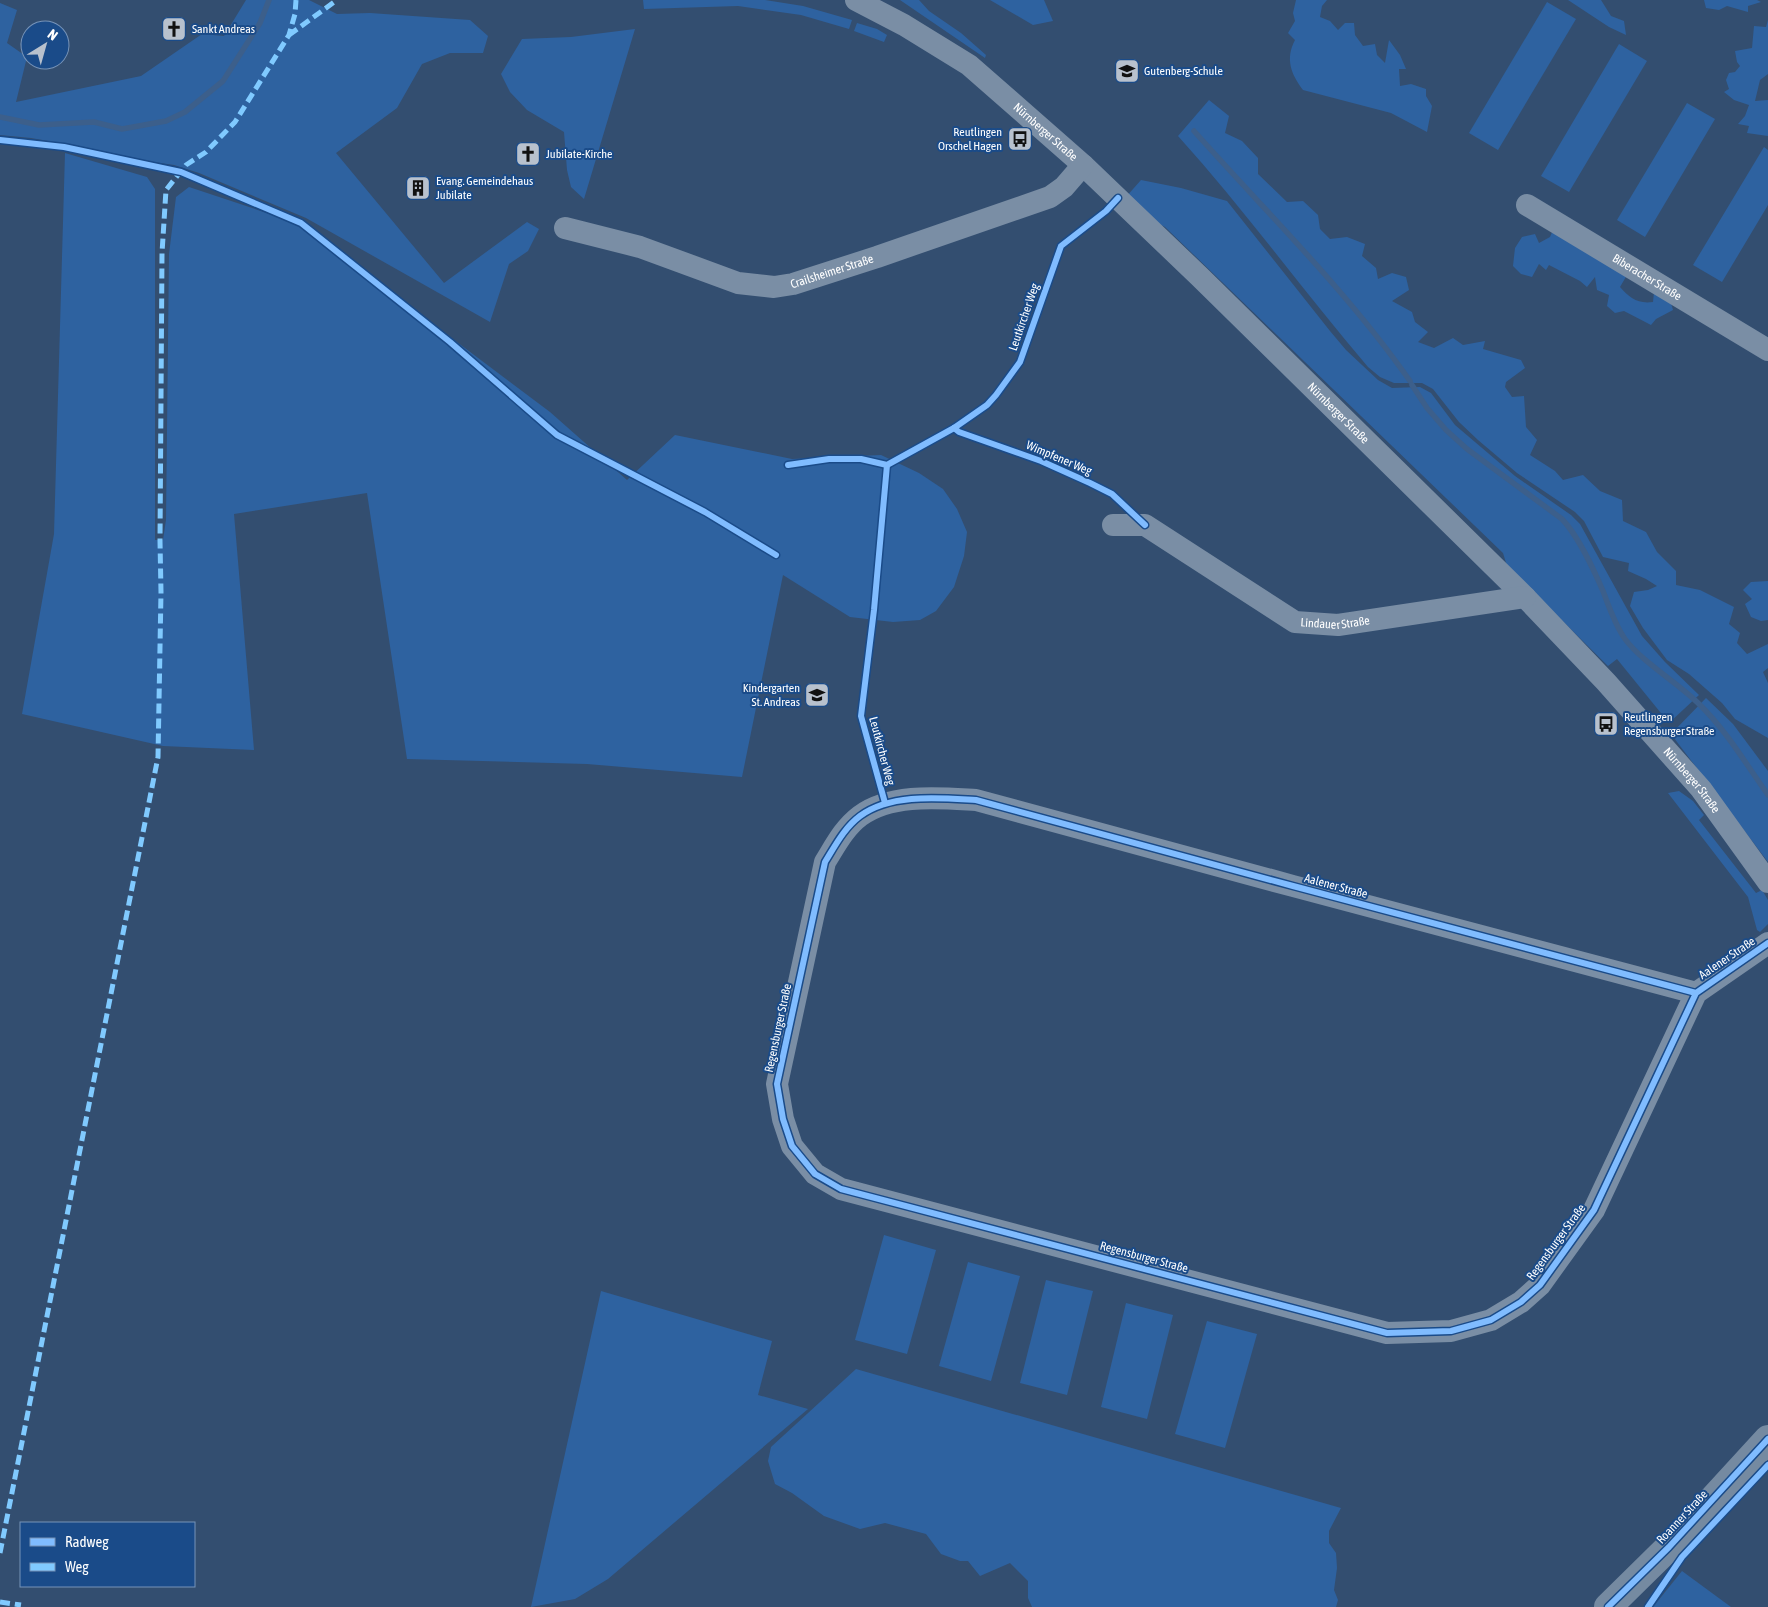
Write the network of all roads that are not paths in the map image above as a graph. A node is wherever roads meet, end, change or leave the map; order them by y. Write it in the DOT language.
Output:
graph roads {
  1 [pos="856,0"];
  2 [pos="1084,165"];
  3 [pos="1527,205"];
  4 [pos="565,228"];
  5 [pos="1768,350"];
  6 [pos="1113,524"];
  7 [pos="1525,597"];
  8 [pos="884,803"];
  9 [pos="1768,882"];
  10 [pos="1768,944"];
  11 [pos="1696,993"];
  12 [pos="1768,1439"];
  13 [pos="1608,1607"];
  1 -- 2 [label="street, Nürnberger Straße"];
  2 -- 4 [label="street, Crailsheimer Straße"];
  2 -- 7 [label="street, Nürnberger Straße"];
  3 -- 5 [label="street, Biberacher Straße"];
  6 -- 7 [label="street, Lindauer Straße"];
  7 -- 9 [label="street, Nürnberger Straße"];
  8 -- 11 [label="street, Aalener Straße"];
  8 -- 11 [label="street, Regensburger Straße"];
  10 -- 11 [label="street, Aalener Straße"];
  12 -- 13 [label="street, Roanner Straße"];
}
